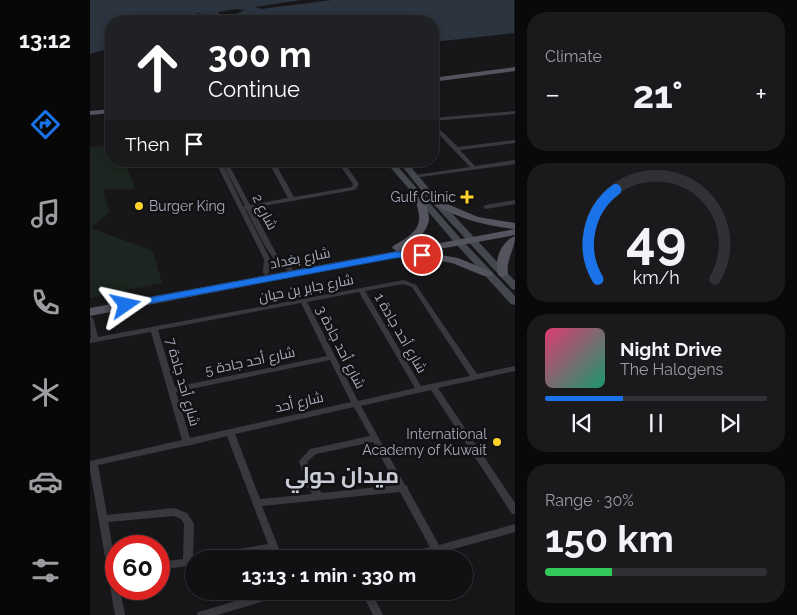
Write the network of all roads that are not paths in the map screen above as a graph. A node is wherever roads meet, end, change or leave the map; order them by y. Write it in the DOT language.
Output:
graph roads {
  1 [pos="514,62"];
  2 [pos="514,69"];
  3 [pos="439,71"];
  4 [pos="439,79"];
  5 [pos="105,112"];
  6 [pos="514,112"];
  7 [pos="90,113"];
  8 [pos="105,119"];
  9 [pos="90,120"];
  10 [pos="439,120"];
  11 [pos="439,128"];
  12 [pos="514,141"];
  13 [pos="456,149"];
  14 [pos="514,162"];
  15 [pos="222,167"];
  16 [pos="227,167"];
  17 [pos="274,167"];
  18 [pos="344,167"];
  19 [pos="394,167"];
  20 [pos="407,167"];
  21 [pos="474,168"];
  22 [pos="415,178"];
  23 [pos="421,198"];
  24 [pos="292,199"];
  25 [pos="514,202"];
  26 [pos="438,203"];
  27 [pos="245,207"];
  28 [pos="486,207"];
  29 [pos="514,226"];
  30 [pos="514,232"];
  31 [pos="463,239"];
  32 [pos="514,239"];
  33 [pos="396,252"];
  34 [pos="290,269"];
  35 [pos="266,273"];
  36 [pos="488,274"];
  37 [pos="503,274"];
  38 [pos="514,287"];
  39 [pos="361,290"];
  40 [pos="303,301"];
  41 [pos="514,302"];
  42 [pos="90,306"];
  43 [pos="90,312"];
  44 [pos="90,318"];
  45 [pos="154,329"];
  46 [pos="92,341"];
  47 [pos="332,357"];
  48 [pos="514,368"];
  49 [pos="475,377"];
  50 [pos="433,387"];
  51 [pos="419,389"];
  52 [pos="172,390"];
  53 [pos="356,404"];
  54 [pos="230,432"];
  55 [pos="375,438"];
  56 [pos="187,442"];
  57 [pos="92,463"];
  58 [pos="404,488"];
  59 [pos="320,496"];
  60 [pos="257,503"];
  61 [pos="514,511"];
  62 [pos="103,519"];
  63 [pos="514,528"];
  64 [pos="106,535"];
  65 [pos="274,547"];
  66 [pos="190,550"];
  67 [pos="257,550"];
  68 [pos="275,550"];
  69 [pos="436,550"];
  70 [pos="185,562"];
  71 [pos="170,564"];
  72 [pos="118,600"];
  73 [pos="254,600"];
  74 [pos="370,600"];
  75 [pos="207,614"];
  76 [pos="120,615"];
  77 [pos="378,615"];
  1 -- 3 [label="main road"];
  2 -- 4 [label="main road"];
  5 -- 7 [label="main road"];
  6 -- 10 [label="street"];
  8 -- 9 [label="main road"];
  11 -- 13 [label="street"];
  12 -- 13 [label="street"];
  13 -- 21 [label="street"];
  14 -- 21 [label="street"];
  15 -- 27 [label="street, شارع 2"];
  16 -- 27 [label="street, شارع 2"];
  17 -- 24 [label="street"];
  18 -- 24 [label="street"];
  19 -- 23 [label="main road"];
  20 -- 22 [label="main road"];
  21 -- 22 [label="street"];
  22 -- 26 [label="main road"];
  23 -- 31 [label="main road"];
  23 -- 33 [label="main road"];
  24 -- 27 [label="street"];
  25 -- 28 [label="street"];
  26 -- 29 [label="main road"];
  26 -- 31 [label="main road"];
  27 -- 34 [label="street, شارع 2"];
  27 -- 35 [label="street, شارع 2"];
  29 -- 31 [label="main road, شارع بغداد"];
  30 -- 31 [label="main road, شارع بغداد"];
  31 -- 33 [label="main road, شارع بغداد"];
  31 -- 36 [label="main road"];
  31 -- 37 [label="main road"];
  32 -- 37 [label="main road"];
  33 -- 34 [label="main road, شارع بغداد"];
  33 -- 36 [label="main road"];
  33 -- 43 [label="main road, شارع بغداد"];
  34 -- 35 [label="main road, شارع بغداد"];
  35 -- 42 [label="main road, شارع بغداد"];
  36 -- 41 [label="main road"];
  37 -- 38 [label="main road"];
  39 -- 40 [label="street, شارع جابر بن حيان"];
  39 -- 49 [label="street, شارع جابر بن حيان"];
  39 -- 51 [label="street, شارع أحد جادة 1"];
  40 -- 45 [label="street, شارع جابر بن حيان"];
  40 -- 47 [label="street, شارع أحد جادة 3"];
  44 -- 46 [label="street, شارع جابر بن حيان"];
  45 -- 46 [label="street, شارع جابر بن حيان"];
  45 -- 52 [label="street, شارع أحد جادة 7"];
  47 -- 52 [label="street, شارع أحد جادة 5"];
  47 -- 53 [label="street, شارع أحد جادة 3"];
  48 -- 49 [label="street, شارع أحد"];
  49 -- 50 [label="street, شارع أحد"];
  50 -- 51 [label="street, شارع أحد"];
  50 -- 61 [label="street"];
  51 -- 53 [label="street, شارع أحد"];
  52 -- 56 [label="street, شارع أحد جادة 7"];
  53 -- 54 [label="street, شارع أحد"];
  53 -- 55 [label="street, شارع أحد جادة 3"];
  54 -- 56 [label="street, شارع أحد"];
  54 -- 60 [label="street"];
  55 -- 58 [label="street, شارع أحد جادة 3"];
  55 -- 59 [label="street"];
  56 -- 57 [label="street, شارع أحد"];
  57 -- 62 [label="street"];
  58 -- 59 [label="street"];
  58 -- 69 [label="street, شارع أحد جادة 3"];
  59 -- 60 [label="street"];
  60 -- 65 [label="street"];
  62 -- 64 [label="street"];
  62 -- 66 [label="street"];
  63 -- 69 [label="street"];
  65 -- 67 [label="street"];
  65 -- 68 [label="street"];
  70 -- 71 [label="street"];
  72 -- 76 [label="street"];
  73 -- 75 [label="street"];
  74 -- 77 [label="street"];
}
